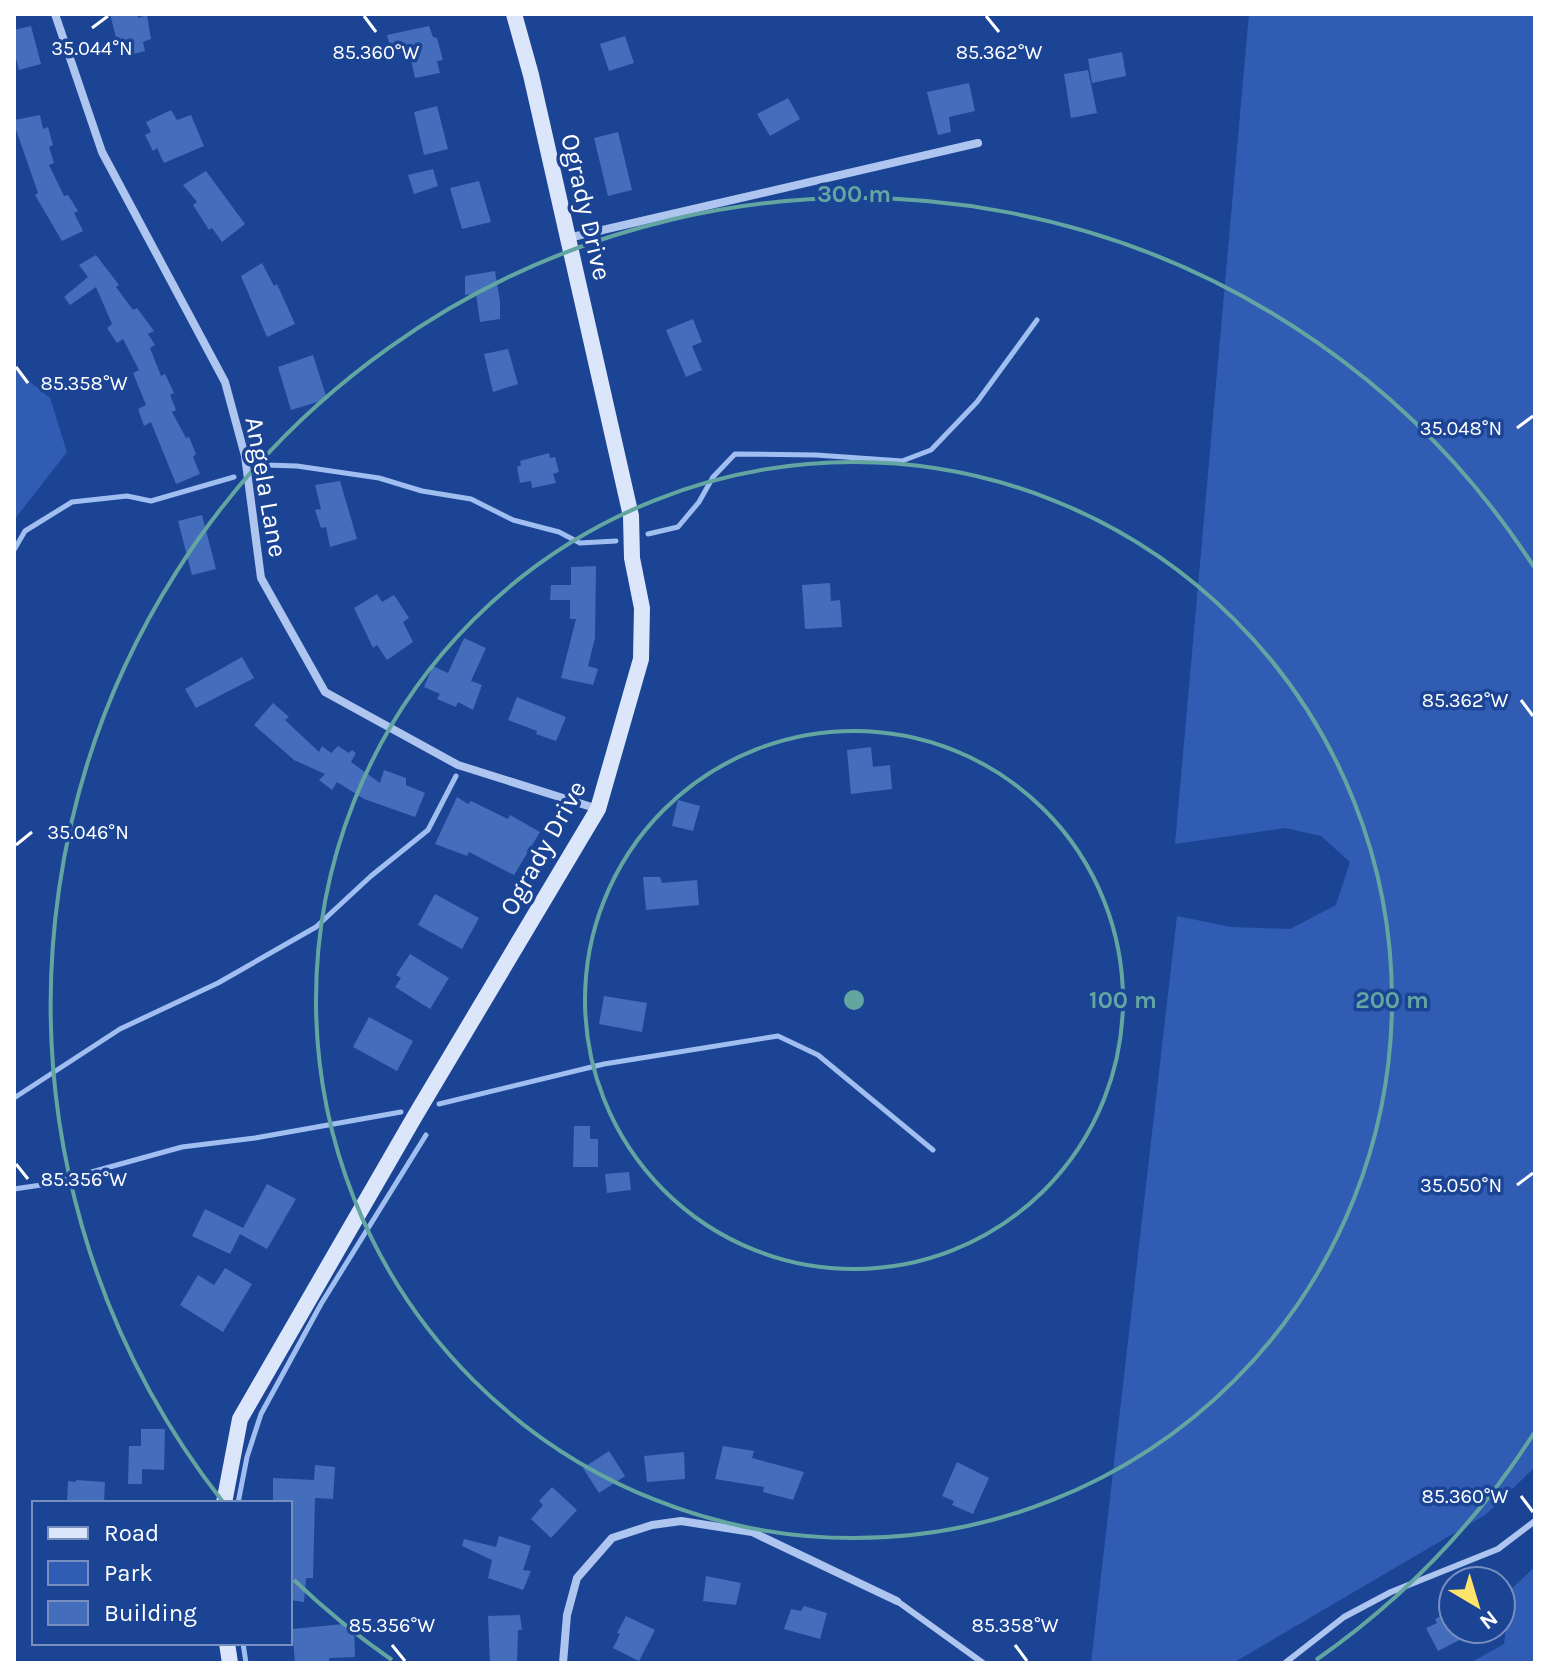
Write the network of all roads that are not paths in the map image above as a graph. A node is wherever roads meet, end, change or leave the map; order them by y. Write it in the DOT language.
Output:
graph roads {
  1 [pos="55,14"];
  2 [pos="514,14"];
  3 [pos="978,143"];
  4 [pos="568,238"];
  5 [pos="598,809"];
  6 [pos="224,1501"];
  7 [pos="1535,1521"];
  8 [pos="897,1601"];
  9 [pos="563,1663"];
  10 [pos="983,1663"];
  11 [pos="1285,1663"];
  1 -- 5 [label="street, Angela Lane"];
  2 -- 4 [label="street, Ogrady Drive"];
  3 -- 4 [label="street"];
  4 -- 5 [label="street, Ogrady Drive"];
  5 -- 6 [label="street, Ogrady Drive"];
  7 -- 11 [label="lane"];
  8 -- 9 [label="street"];
  8 -- 10 [label="lane"];
}
